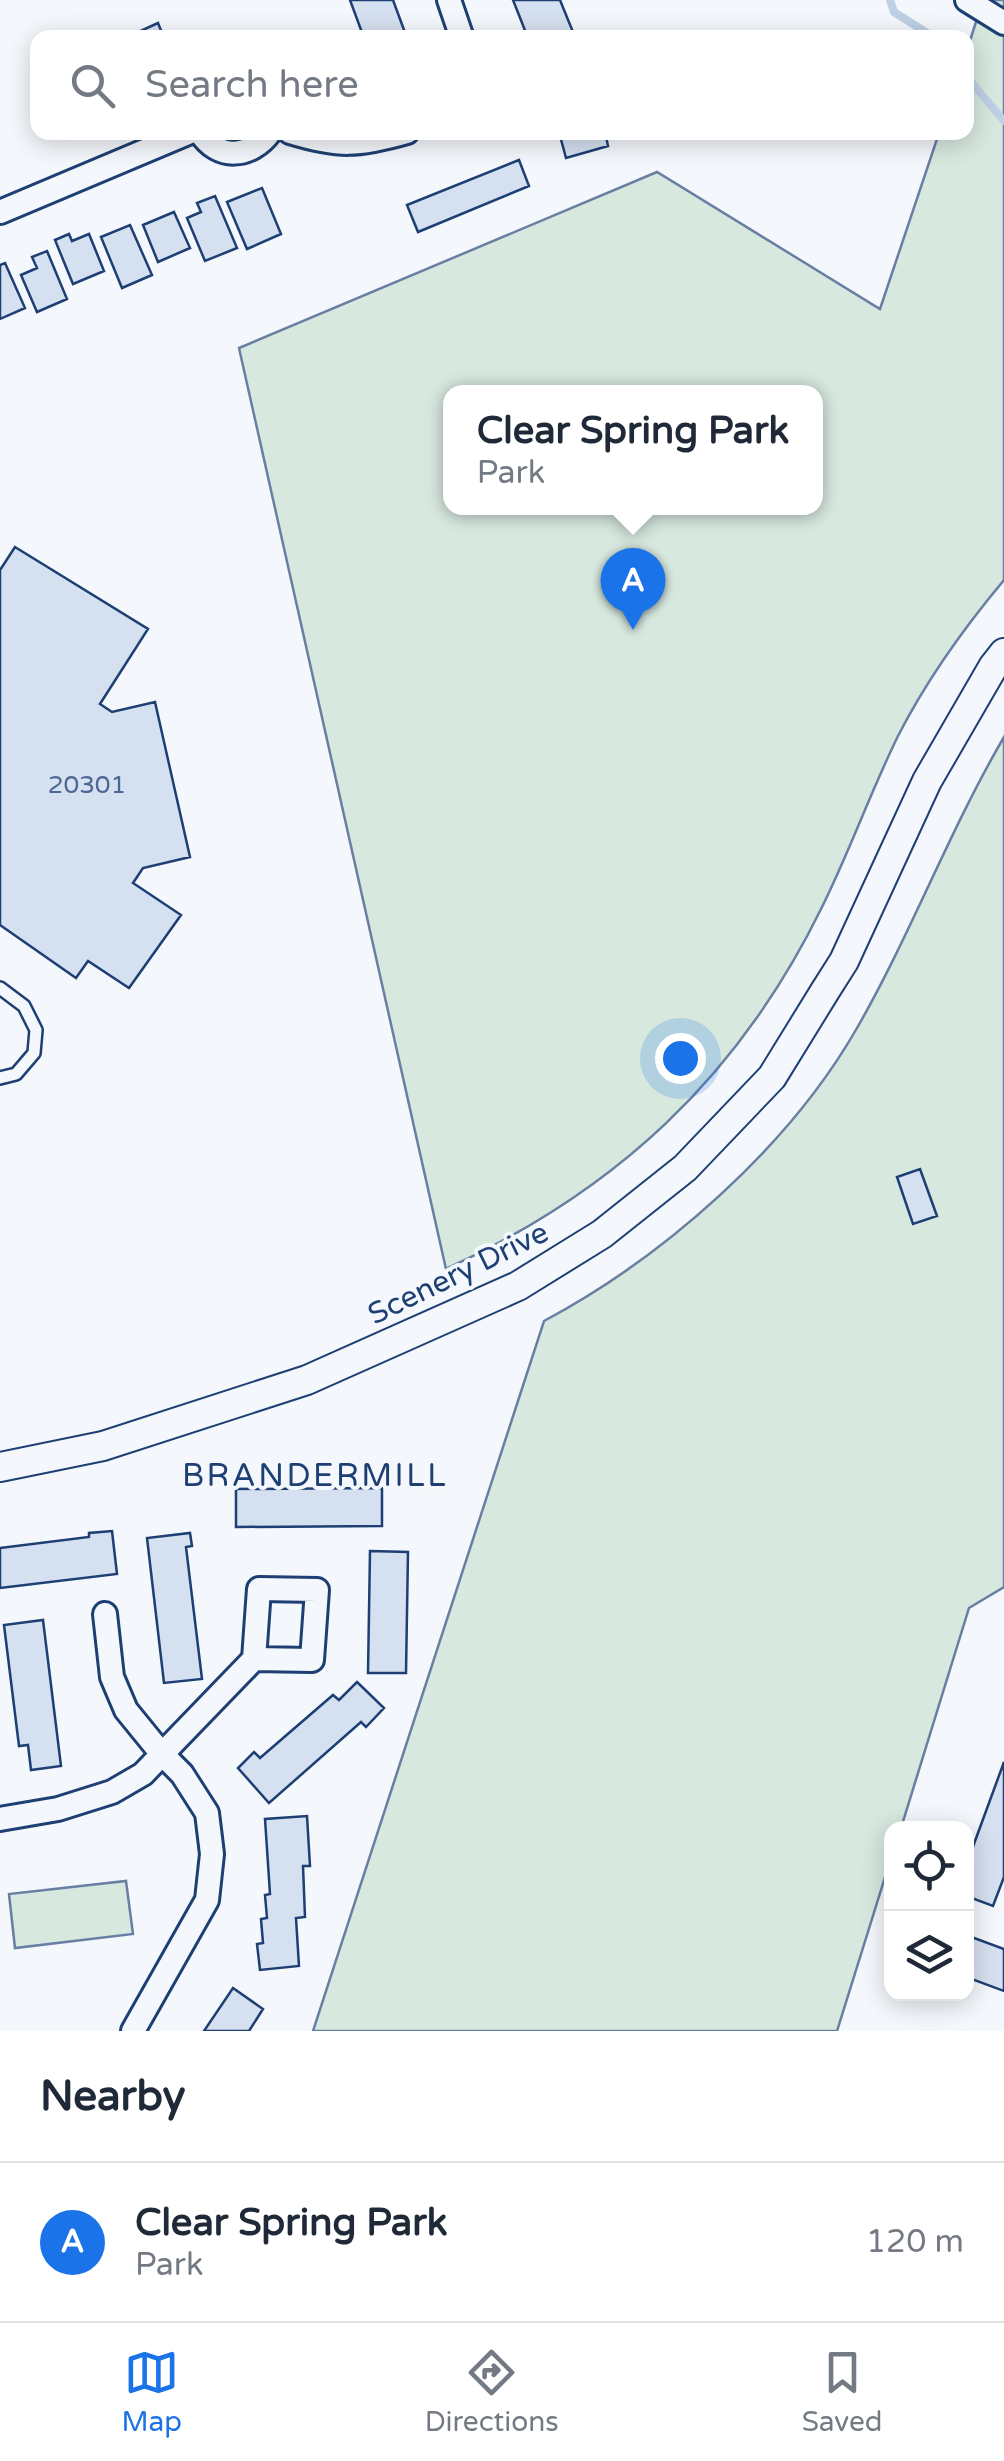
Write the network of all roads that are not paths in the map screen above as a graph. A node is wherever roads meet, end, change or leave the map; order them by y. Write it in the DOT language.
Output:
graph roads {
  1 [pos="450,0"];
  2 [pos="967,0"];
  3 [pos="1004,23"];
  4 [pos="459,30"];
  5 [pos="171,140"];
  6 [pos="204,140"];
  7 [pos="264,140"];
  8 [pos="318,140"];
  9 [pos="378,140"];
  10 [pos="0,212"];
  11 [pos="1004,653"];
  12 [pos="0,988"];
  13 [pos="0,1078"];
  14 [pos="0,1467"];
  15 [pos="105,1614"];
  16 [pos="254,1659"];
  17 [pos="161,1753"];
  18 [pos="0,1819"];
  19 [pos="133,2031"];
  1 -- 4 [label="street"];
  2 -- 3 [label="street"];
  5 -- 10 [label="street"];
  6 -- 7 [label="street"];
  8 -- 9 [label="street"];
  11 -- 14 [label="street, Scenery Drive"];
  12 -- 13 [label="lane"];
  15 -- 17 [label="street"];
  16 -- 17 [label="street"];
  17 -- 18 [label="street"];
  17 -- 19 [label="street"];
}
